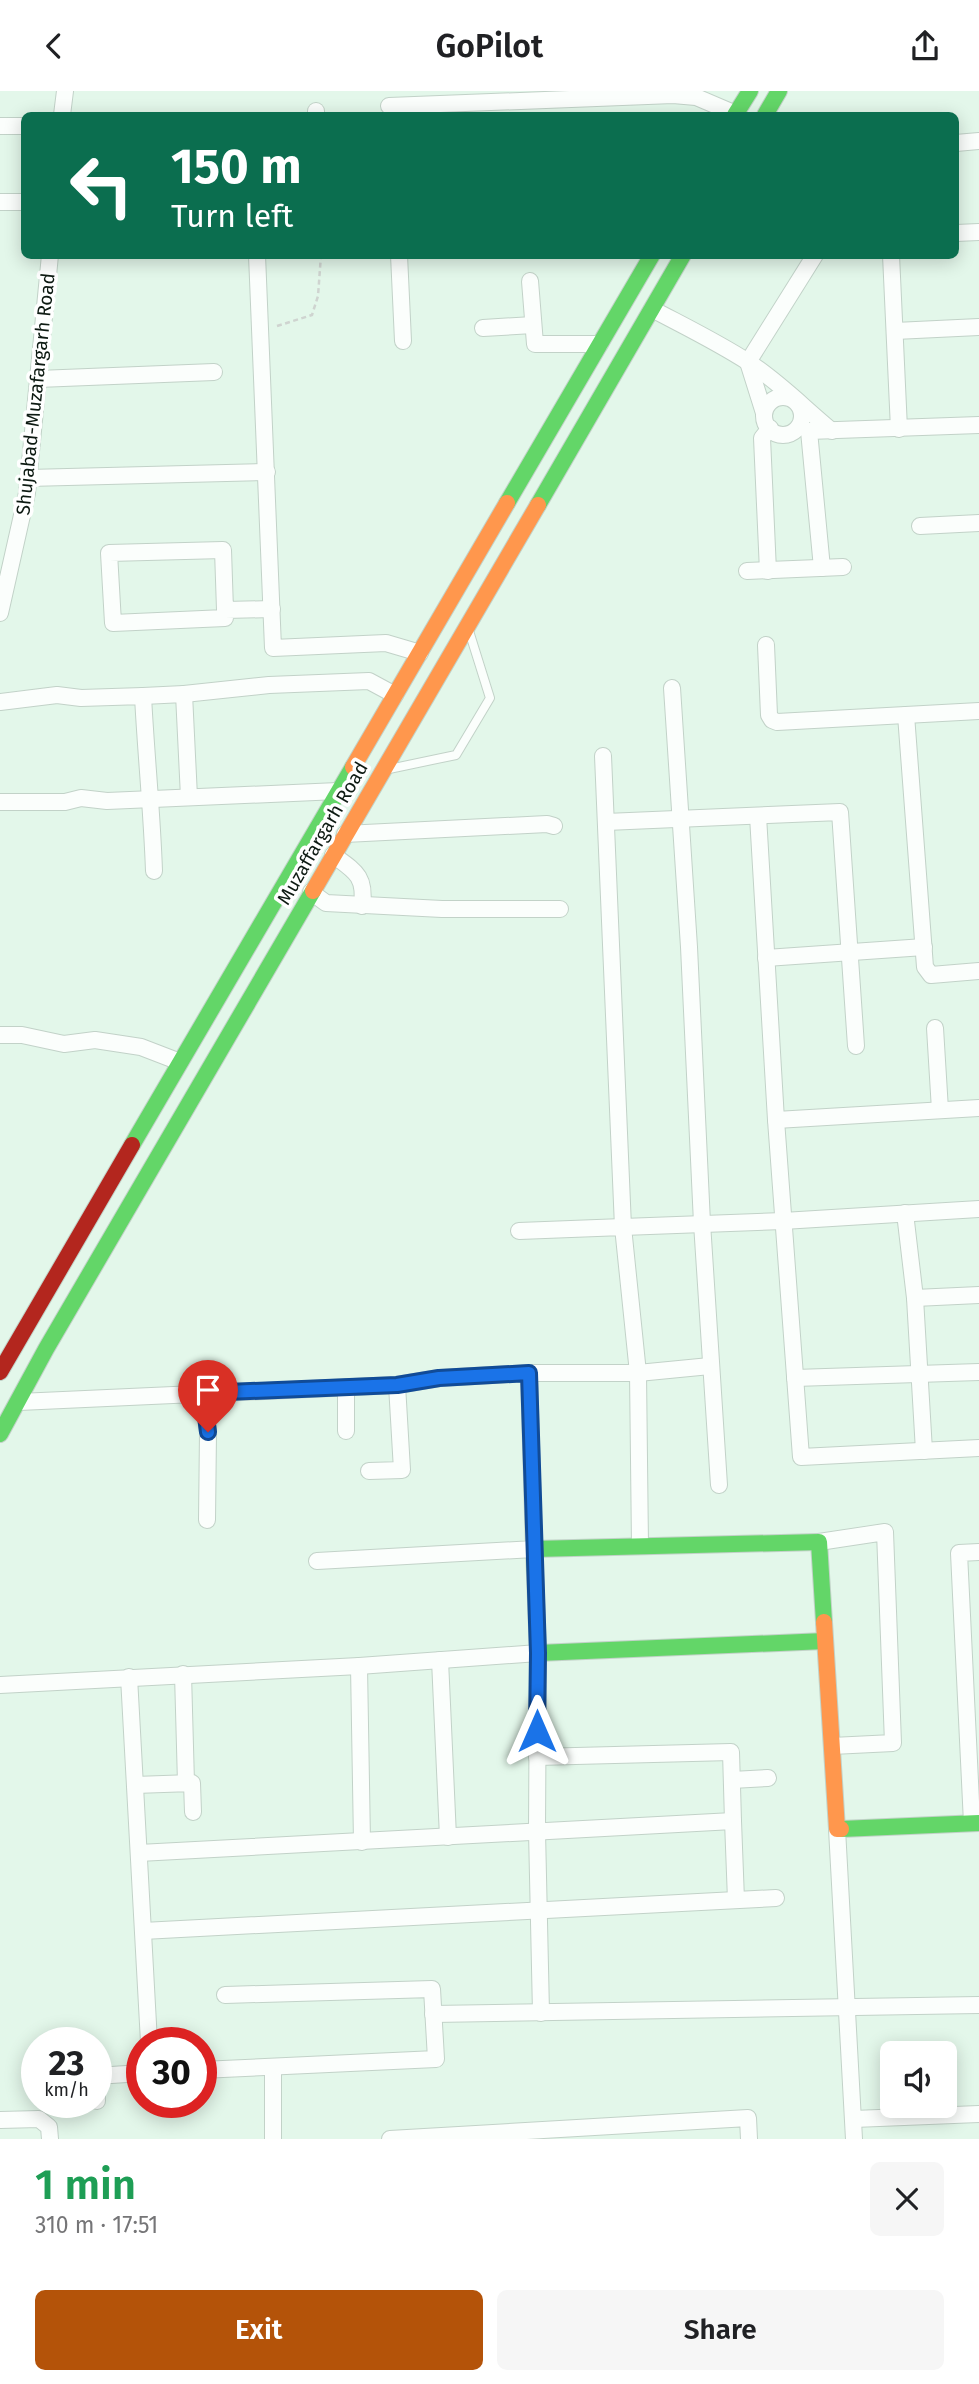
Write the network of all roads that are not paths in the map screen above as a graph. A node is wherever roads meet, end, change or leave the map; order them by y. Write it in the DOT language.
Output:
graph roads {
  1 [pos="65,91"];
  2 [pos="750,91"];
  3 [pos="779,91"];
  4 [pos="469,97"];
  5 [pos="389,106"];
  6 [pos="62,112"];
  7 [pos="728,112"];
  8 [pos="737,112"];
  9 [pos="767,112"];
  10 [pos="0,126"];
  11 [pos="21,126"];
  12 [pos="979,141"];
  13 [pos="959,142"];
  14 [pos="0,202"];
  15 [pos="21,202"];
  16 [pos="979,232"];
  17 [pos="959,233"];
  18 [pos="50,259"];
  19 [pos="257,259"];
  20 [pos="400,259"];
  21 [pos="650,259"];
  22 [pos="681,259"];
  23 [pos="813,259"];
  24 [pos="891,259"];
  25 [pos="530,281"];
  26 [pos="652,309"];
  27 [pos="533,325"];
  28 [pos="979,327"];
  29 [pos="483,328"];
  30 [pos="895,331"];
  31 [pos="403,341"];
  32 [pos="600,344"];
  33 [pos="748,362"];
  34 [pos="214,372"];
  35 [pos="38,379"];
  36 [pos="794,400"];
  37 [pos="767,421"];
  38 [pos="979,425"];
  39 [pos="899,429"];
  40 [pos="802,431"];
  41 [pos="832,431"];
  42 [pos="267,472"];
  43 [pos="28,478"];
  44 [pos="979,523"];
  45 [pos="920,526"];
  46 [pos="6,561"];
  47 [pos="843,567"];
  48 [pos="822,568"];
  49 [pos="747,571"];
  50 [pos="768,571"];
  51 [pos="272,609"];
  52 [pos="225,610"];
  53 [pos="0,614"];
  54 [pos="468,625"];
  55 [pos="766,645"];
  56 [pos="419,653"];
  57 [pos="672,688"];
  58 [pos="184,694"];
  59 [pos="395,695"];
  60 [pos="143,696"];
  61 [pos="0,702"];
  62 [pos="979,711"];
  63 [pos="906,715"];
  64 [pos="603,756"];
  65 [pos="382,770"];
  66 [pos="338,791"];
  67 [pos="189,797"];
  68 [pos="152,799"];
  69 [pos="0,802"];
  70 [pos="758,816"];
  71 [pos="681,820"];
  72 [pos="606,822"];
  73 [pos="554,826"];
  74 [pos="345,834"];
  75 [pos="333,855"];
  76 [pos="154,871"];
  77 [pos="311,893"];
  78 [pos="362,906"];
  79 [pos="560,909"];
  80 [pos="924,947"];
  81 [pos="850,952"];
  82 [pos="766,958"];
  83 [pos="979,971"];
  84 [pos="935,1028"];
  85 [pos="0,1035"];
  86 [pos="856,1046"];
  87 [pos="180,1062"];
  88 [pos="979,1108"];
  89 [pos="940,1110"];
  90 [pos="776,1120"];
  91 [pos="979,1209"];
  92 [pos="905,1213"];
  93 [pos="783,1221"];
  94 [pos="702,1223"];
  95 [pos="623,1227"];
  96 [pos="519,1231"];
  97 [pos="979,1295"];
  98 [pos="915,1298"];
  99 [pos="710,1366"];
  100 [pos="0,1372"];
  101 [pos="979,1372"];
  102 [pos="529,1373"];
  103 [pos="638,1373"];
  104 [pos="920,1375"];
  105 [pos="795,1378"];
  106 [pos="397,1385"];
  107 [pos="346,1387"];
  108 [pos="203,1393"];
  109 [pos="19,1402"];
  110 [pos="346,1431"];
  111 [pos="0,1434"];
  112 [pos="979,1448"];
  113 [pos="924,1451"];
  114 [pos="369,1471"];
  115 [pos="719,1485"];
  116 [pos="206,1520"];
  117 [pos="819,1542"];
  118 [pos="640,1546"];
  119 [pos="534,1549"];
  120 [pos="979,1552"];
  121 [pos="317,1561"];
  122 [pos="825,1641"];
  123 [pos="538,1653"];
  124 [pos="440,1660"];
  125 [pos="359,1666"];
  126 [pos="183,1674"];
  127 [pos="130,1677"];
  128 [pos="0,1685"];
  129 [pos="832,1746"];
  130 [pos="537,1757"];
  131 [pos="768,1779"];
  132 [pos="732,1780"];
  133 [pos="186,1783"];
  134 [pos="135,1785"];
  135 [pos="193,1812"];
  136 [pos="733,1821"];
  137 [pos="975,1823"];
  138 [pos="837,1829"];
  139 [pos="537,1831"];
  140 [pos="448,1837"];
  141 [pos="362,1842"];
  142 [pos="139,1853"];
  143 [pos="776,1898"];
  144 [pos="736,1900"];
  145 [pos="538,1911"];
  146 [pos="143,1931"];
  147 [pos="225,1995"];
  148 [pos="979,2005"];
  149 [pos="846,2007"];
  150 [pos="541,2013"];
  151 [pos="433,2014"];
  152 [pos="148,2027"];
  153 [pos="273,2067"];
  154 [pos="217,2069"];
  155 [pos="979,2114"];
  156 [pos="854,2119"];
  157 [pos="0,2120"];
  158 [pos="50,2139"];
  159 [pos="273,2139"];
  160 [pos="390,2139"];
  161 [pos="750,2139"];
  162 [pos="854,2139"];
  1 -- 6 [label="street"];
  2 -- 8 [label="main road"];
  3 -- 9 [label="main road"];
  4 -- 5 [label="street"];
  4 -- 7 [label="street"];
  10 -- 11 [label="street"];
  12 -- 13 [label="street"];
  14 -- 15 [label="street"];
  16 -- 17 [label="street"];
  18 -- 35 [label="street, Shujabad-Muzafargarh Road"];
  19 -- 42 [label="street"];
  20 -- 31 [label="street"];
  21 -- 32 [label="main road, Muzaffargarh Road"];
  22 -- 26 [label="main road, Muzaffargarh Road"];
  23 -- 33 [label="street"];
  24 -- 30 [label="street"];
  25 -- 27 [label="street"];
  26 -- 33 [label="street"];
  26 -- 54 [label="main road, Muzaffargarh Road"];
  27 -- 29 [label="street"];
  27 -- 32 [label="street"];
  28 -- 30 [label="street"];
  30 -- 39 [label="street"];
  32 -- 56 [label="main road, Muzaffargarh Road"];
  33 -- 36 [label="street"];
  33 -- 37 [label="street"];
  34 -- 35 [label="street"];
  35 -- 43 [label="street, Shujabad-Muzafargarh Road"];
  36 -- 37 [label="street"];
  36 -- 40 [label="street"];
  36 -- 41 [label="street"];
  37 -- 40 [label="street"];
  37 -- 50 [label="street"];
  38 -- 39 [label="street"];
  39 -- 41 [label="street"];
  40 -- 41 [label="street"];
  40 -- 48 [label="street"];
  42 -- 43 [label="street"];
  42 -- 51 [label="street"];
  43 -- 46 [label="street, Shujabad-Muzafargarh Road"];
  44 -- 45 [label="street"];
  46 -- 53 [label="street, Shujabad-Muzafargarh Road"];
  47 -- 48 [label="street"];
  48 -- 50 [label="street"];
  49 -- 50 [label="street"];
  51 -- 52 [label="street"];
  51 -- 56 [label="street"];
  52 -- 52 [label="street"];
  54 -- 65 [label="main road, Muzaffargarh Road"];
  54 -- 65 [label="lane"];
  55 -- 63 [label="street"];
  56 -- 59 [label="main road, Muzaffargarh Road"];
  57 -- 71 [label="street"];
  58 -- 59 [label="street"];
  58 -- 60 [label="street"];
  58 -- 67 [label="street"];
  59 -- 66 [label="main road, Muzaffargarh Road"];
  60 -- 61 [label="street"];
  60 -- 68 [label="street"];
  62 -- 63 [label="street"];
  63 -- 80 [label="street"];
  64 -- 72 [label="street"];
  65 -- 74 [label="main road, Muzaffargarh Road"];
  66 -- 67 [label="street"];
  66 -- 87 [label="main road, Muzaffargarh Road"];
  67 -- 68 [label="street"];
  68 -- 69 [label="street"];
  68 -- 76 [label="street"];
  70 -- 71 [label="street"];
  70 -- 81 [label="street"];
  70 -- 82 [label="street"];
  71 -- 72 [label="street"];
  71 -- 94 [label="street"];
  72 -- 95 [label="street"];
  73 -- 74 [label="street"];
  74 -- 75 [label="main road, Muzaffargarh Road"];
  75 -- 77 [label="main road, Muzaffargarh Road"];
  75 -- 78 [label="street"];
  77 -- 78 [label="street"];
  77 -- 109 [label="main road, Muzaffargarh Road"];
  78 -- 79 [label="street"];
  80 -- 81 [label="street"];
  80 -- 83 [label="street"];
  81 -- 82 [label="street"];
  81 -- 86 [label="street"];
  82 -- 90 [label="street"];
  84 -- 89 [label="street"];
  85 -- 87 [label="street"];
  87 -- 100 [label="main road, Muzaffargarh Road"];
  88 -- 89 [label="street"];
  89 -- 90 [label="street"];
  90 -- 93 [label="street"];
  91 -- 92 [label="street"];
  92 -- 93 [label="street"];
  92 -- 98 [label="street"];
  93 -- 94 [label="street"];
  93 -- 105 [label="street"];
  94 -- 95 [label="street"];
  94 -- 99 [label="street"];
  95 -- 96 [label="street"];
  95 -- 103 [label="street"];
  97 -- 98 [label="street"];
  98 -- 104 [label="street"];
  99 -- 103 [label="street"];
  99 -- 115 [label="street"];
  101 -- 104 [label="street"];
  102 -- 103 [label="street"];
  102 -- 106 [label="street"];
  102 -- 119 [label="street"];
  103 -- 118 [label="street"];
  104 -- 105 [label="street"];
  104 -- 113 [label="street"];
  105 -- 113 [label="street"];
  106 -- 107 [label="street"];
  106 -- 114 [label="street"];
  107 -- 108 [label="street"];
  107 -- 110 [label="street"];
  108 -- 109 [label="street"];
  108 -- 116 [label="street"];
  109 -- 111 [label="main road, Muzaffargarh Road"];
  112 -- 113 [label="street"];
  117 -- 118 [label="main road"];
  117 -- 122 [label="main road"];
  117 -- 129 [label="street"];
  118 -- 119 [label="main road"];
  119 -- 121 [label="street"];
  119 -- 123 [label="main road"];
  120 -- 137 [label="street"];
  122 -- 123 [label="main road"];
  122 -- 129 [label="main road"];
  123 -- 124 [label="street"];
  123 -- 130 [label="street"];
  124 -- 125 [label="street"];
  124 -- 140 [label="street"];
  125 -- 126 [label="street"];
  125 -- 141 [label="street"];
  126 -- 127 [label="street"];
  126 -- 133 [label="street"];
  127 -- 128 [label="street"];
  127 -- 134 [label="street"];
  129 -- 138 [label="main road"];
  130 -- 132 [label="street"];
  130 -- 139 [label="street"];
  131 -- 132 [label="street"];
  132 -- 136 [label="street"];
  133 -- 134 [label="street"];
  133 -- 135 [label="street"];
  134 -- 142 [label="street"];
  136 -- 139 [label="street"];
  136 -- 144 [label="street"];
  137 -- 138 [label="main road"];
  138 -- 149 [label="street"];
  139 -- 140 [label="street"];
  139 -- 145 [label="street"];
  140 -- 141 [label="street"];
  141 -- 142 [label="street"];
  142 -- 146 [label="street"];
  143 -- 144 [label="street"];
  144 -- 145 [label="street"];
  145 -- 146 [label="street"];
  145 -- 150 [label="street"];
  146 -- 152 [label="street"];
  147 -- 151 [label="street"];
  148 -- 149 [label="street"];
  149 -- 150 [label="street"];
  149 -- 156 [label="street"];
  150 -- 151 [label="street"];
  151 -- 153 [label="street"];
  153 -- 154 [label="street"];
  153 -- 159 [label="street"];
  155 -- 156 [label="street"];
  156 -- 162 [label="street"];
  157 -- 158 [label="street"];
  160 -- 161 [label="street"];
}
